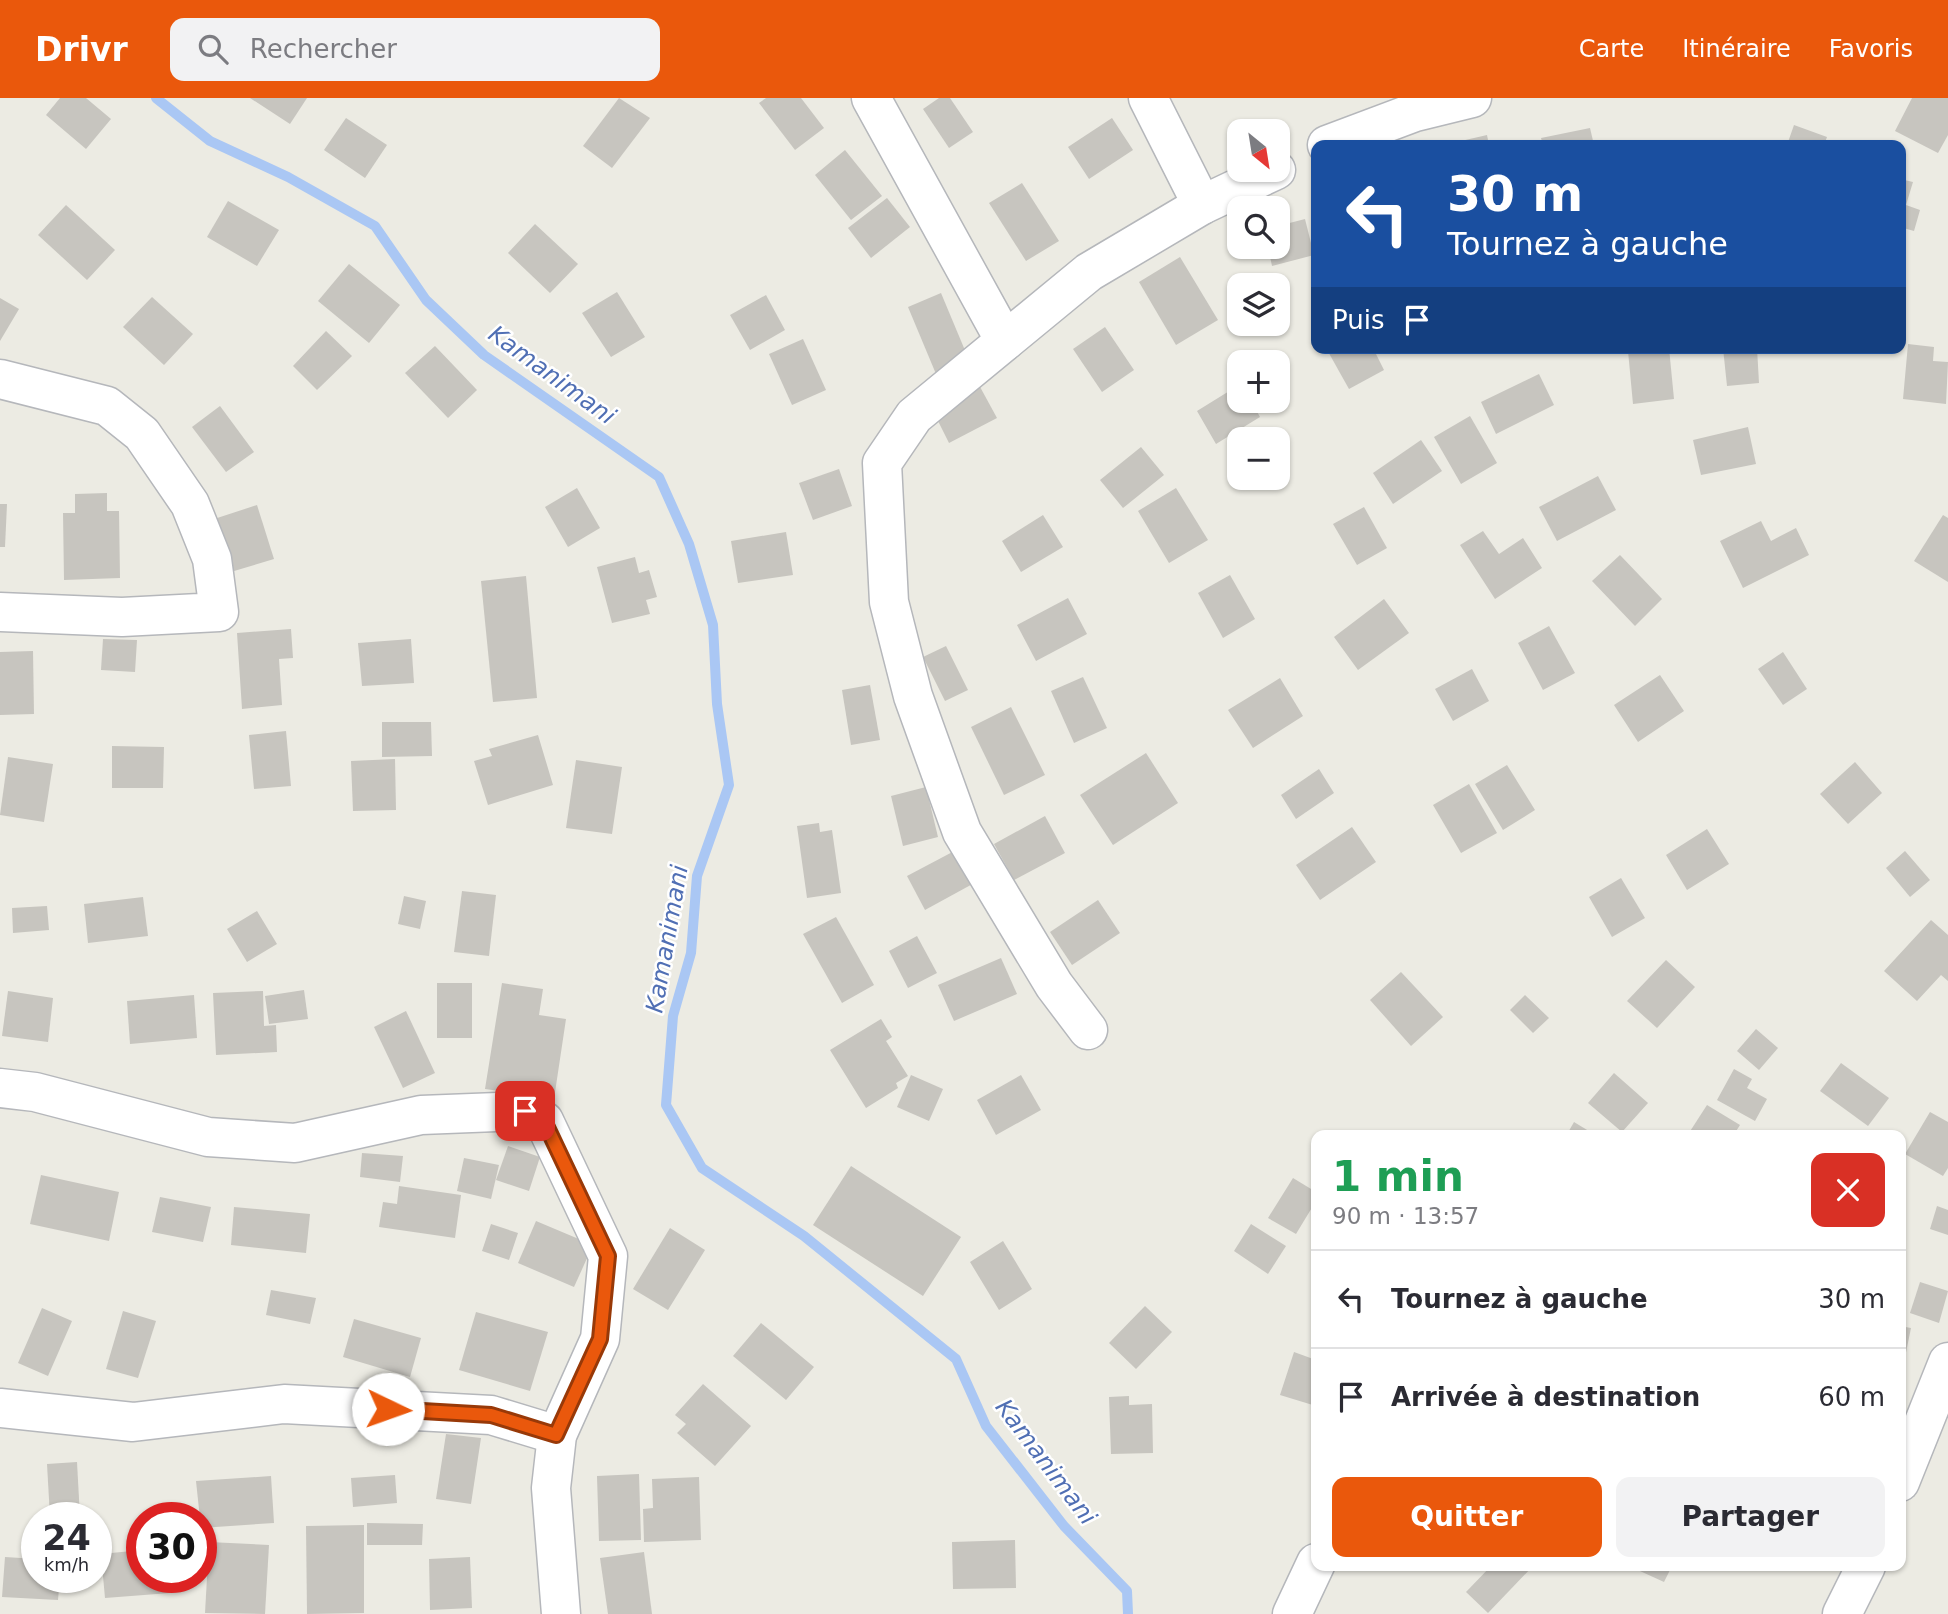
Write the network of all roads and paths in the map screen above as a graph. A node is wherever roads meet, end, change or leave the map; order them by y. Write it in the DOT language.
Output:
graph roads {
  1 [pos="871,98"];
  2 [pos="1148,98"];
  3 [pos="1472,98"];
  4 [pos="1413,105"];
  5 [pos="1337,140"];
  6 [pos="1311,152"];
  7 [pos="1290,163"];
  8 [pos="1250,182"];
  9 [pos="1202,205"];
  10 [pos="1005,341"];
  11 [pos="0,379"];
  12 [pos="0,612"];
  13 [pos="1088,1030"];
  14 [pos="0,1088"];
  15 [pos="1948,1362"];
  16 [pos="0,1408"];
  17 [pos="556,1435"];
  18 [pos="1906,1467"];
  19 [pos="1312,1571"];
  20 [pos="1864,1571"];
  21 [pos="561,1614"];
  22 [pos="1292,1614"];
  23 [pos="1842,1614"];
  1 -- 10 [label="street"];
  2 -- 9 [label="street"];
  3 -- 4 [label="street"];
  4 -- 5 [label="street"];
  6 -- 7 [label="street"];
  8 -- 9 [label="street"];
  9 -- 10 [label="street"];
  10 -- 13 [label="street"];
  11 -- 12 [label="street"];
  14 -- 17 [label="street"];
  15 -- 18 [label="street"];
  16 -- 17 [label="street"];
  17 -- 21 [label="street"];
  19 -- 22 [label="street"];
  20 -- 23 [label="street"];
}
